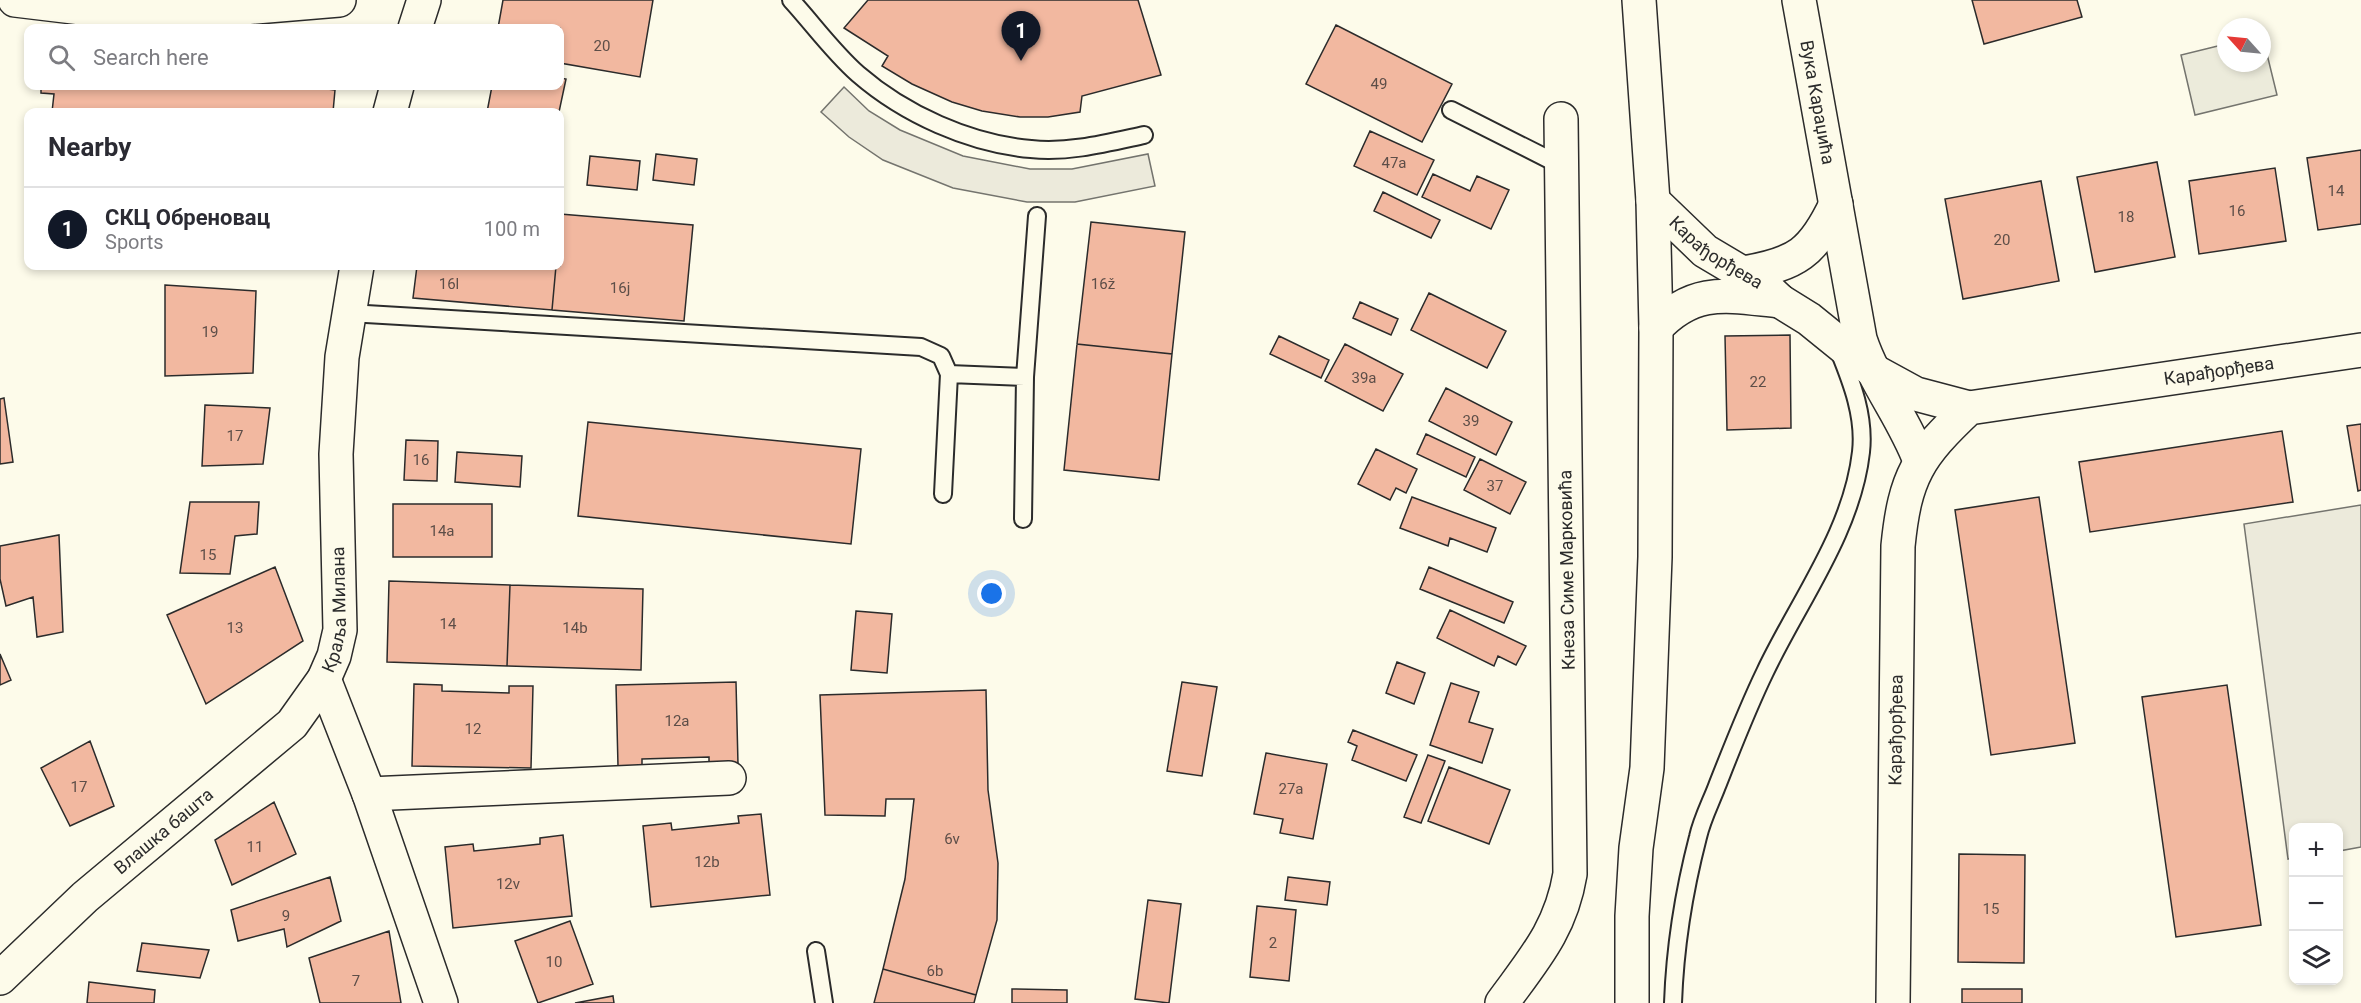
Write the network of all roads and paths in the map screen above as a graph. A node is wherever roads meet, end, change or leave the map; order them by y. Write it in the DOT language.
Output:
graph roads {
  1 [pos="15,0"];
  2 [pos="339,0"];
  3 [pos="424,0"];
  4 [pos="791,0"];
  5 [pos="1639,0"];
  6 [pos="1799,0"];
  7 [pos="416,24"];
  8 [pos="397,90"];
  9 [pos="391,108"];
  10 [pos="1451,110"];
  11 [pos="1561,119"];
  12 [pos="1143,135"];
  13 [pos="1562,166"];
  14 [pos="1653,201"];
  15 [pos="1836,204"];
  16 [pos="1037,216"];
  17 [pos="356,270"];
  18 [pos="1743,273"];
  19 [pos="1780,302"];
  20 [pos="349,313"];
  21 [pos="1656,328"];
  22 [pos="1834,340"];
  23 [pos="2361,350"];
  24 [pos="1872,370"];
  25 [pos="949,374"];
  26 [pos="1025,376"];
  27 [pos="1969,408"];
  28 [pos="1920,461"];
  29 [pos="943,494"];
  30 [pos="1023,519"];
  31 [pos="324,680"];
  32 [pos="729,778"];
  33 [pos="369,794"];
  34 [pos="816,951"];
  35 [pos="0,978"];
  36 [pos="441,1003"];
  37 [pos="824,1003"];
  38 [pos="1502,1003"];
  39 [pos="1632,1003"];
  40 [pos="1673,1003"];
  41 [pos="1893,1003"];
  1 -- 2 [label="street"];
  3 -- 7 [label="street"];
  4 -- 12 [label="lane"];
  5 -- 14 [label="street"];
  6 -- 15 [label="street, Вука Караџића"];
  8 -- 9 [label="street"];
  10 -- 13 [label="lane"];
  11 -- 13 [label="street, Кнеза Симе Марковића"];
  13 -- 38 [label="street, Кнеза Симе Марковића"];
  14 -- 18 [label="street, Карађорђева"];
  14 -- 21 [label="street"];
  15 -- 18 [label="street"];
  15 -- 24 [label="street, Вука Караџића"];
  16 -- 26 [label="lane"];
  17 -- 20 [label="street, Краља Милана"];
  18 -- 19 [label="street, Карађорђева"];
  19 -- 21 [label="street, Карађорђева"];
  19 -- 22 [label="street, Карађорђева"];
  20 -- 25 [label="lane"];
  20 -- 31 [label="street, Краља Милана"];
  21 -- 39 [label="street"];
  22 -- 24 [label="street, Карађорђева"];
  22 -- 40 [label="lane"];
  23 -- 27 [label="street, Карађорђева"];
  24 -- 27 [label="street, Карађорђева"];
  24 -- 28 [label="street, Карађорђева"];
  25 -- 26 [label="lane"];
  25 -- 29 [label="lane"];
  26 -- 30 [label="lane"];
  27 -- 28 [label="street, Карађорђева"];
  28 -- 41 [label="street, Карађорђева"];
  31 -- 33 [label="street, Краља Милана"];
  31 -- 35 [label="street, Влашка башта"];
  32 -- 33 [label="street"];
  33 -- 36 [label="street, Краља Милана"];
  34 -- 37 [label="lane"];
}
